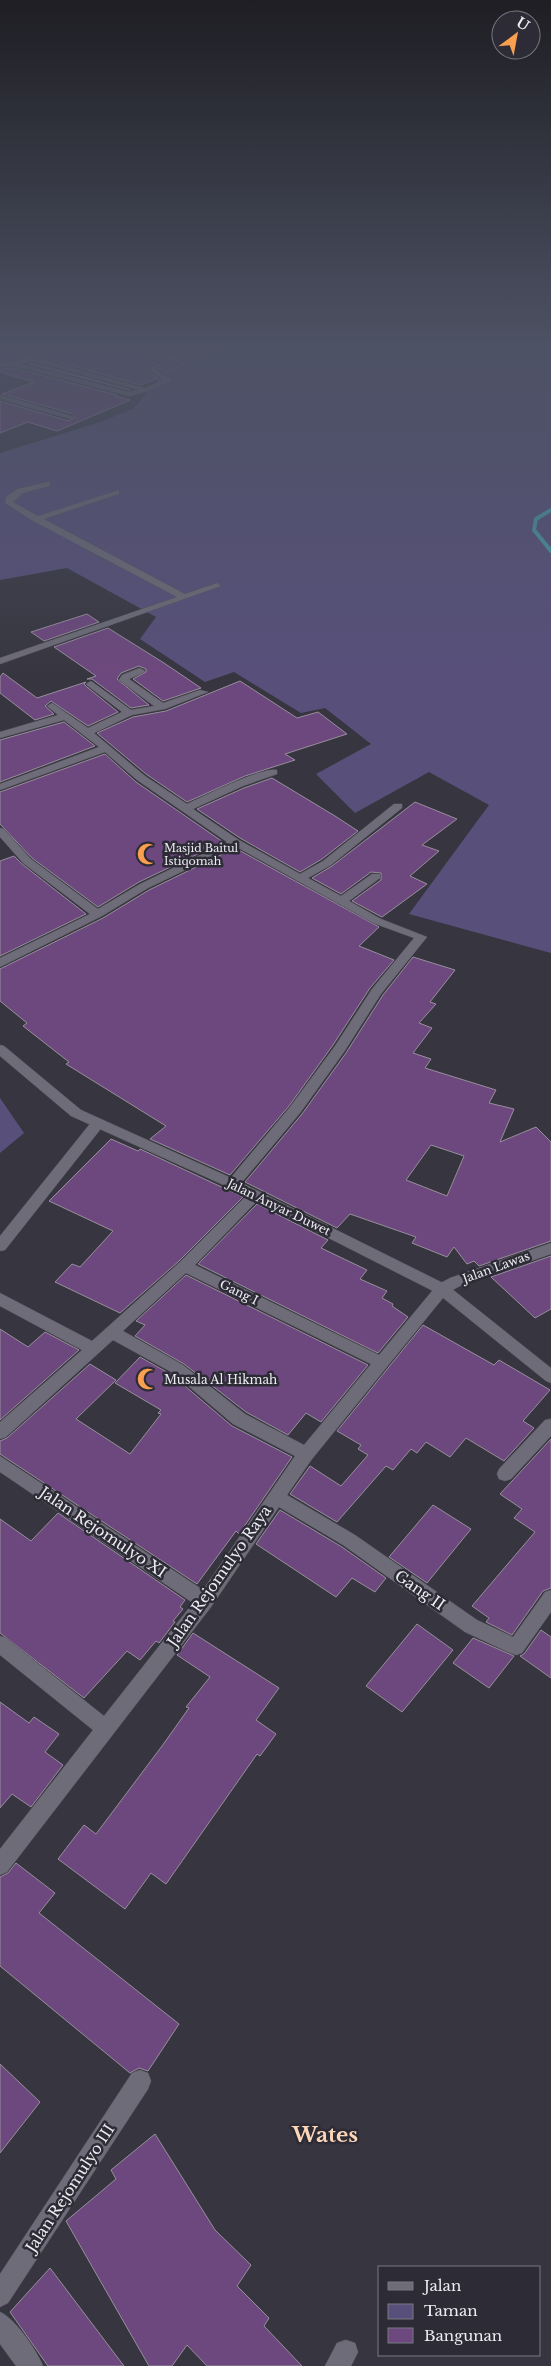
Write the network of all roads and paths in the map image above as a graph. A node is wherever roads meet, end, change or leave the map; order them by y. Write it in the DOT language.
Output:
graph roads {
  1 [pos="47,484"];
  2 [pos="116,492"];
  3 [pos="36,519"];
  4 [pos="217,586"];
  5 [pos="184,597"];
  6 [pos="0,662"];
  7 [pos="140,671"];
  8 [pos="91,684"];
  9 [pos="203,692"];
  10 [pos="52,706"];
  11 [pos="162,707"];
  12 [pos="130,713"];
  13 [pos="66,716"];
  14 [pos="87,732"];
  15 [pos="0,735"];
  16 [pos="107,748"];
  17 [pos="273,772"];
  18 [pos="0,787"];
  19 [pos="398,806"];
  20 [pos="185,809"];
  21 [pos="0,831"];
  22 [pos="235,842"];
  23 [pos="376,876"];
  24 [pos="299,879"];
  25 [pos="341,901"];
  26 [pos="98,914"];
  27 [pos="0,963"];
  28 [pos="0,1049"];
  29 [pos="98,1123"];
  30 [pos="233,1184"];
  31 [pos="254,1196"];
  32 [pos="0,1246"];
  33 [pos="551,1248"];
  34 [pos="185,1266"];
  35 [pos="442,1289"];
  36 [pos="0,1299"];
  37 [pos="110,1331"];
  38 [pos="92,1348"];
  39 [pos="380,1362"];
  40 [pos="551,1377"];
  41 [pos="551,1425"];
  42 [pos="0,1432"];
  43 [pos="306,1454"];
  44 [pos="0,1463"];
  45 [pos="504,1474"];
  46 [pos="275,1497"];
  47 [pos="551,1598"];
  48 [pos="205,1601"];
  49 [pos="0,1644"];
  50 [pos="106,1729"];
  51 [pos="0,1865"];
  52 [pos="140,2081"];
  53 [pos="0,2295"];
  54 [pos="0,2324"];
  55 [pos="31,2366"];
  1 -- 3 [label="street"];
  2 -- 3 [label="street"];
  3 -- 5 [label="street"];
  4 -- 5 [label="street"];
  5 -- 6 [label="street"];
  7 -- 11 [label="street"];
  8 -- 12 [label="street"];
  9 -- 11 [label="street"];
  10 -- 13 [label="street"];
  11 -- 12 [label="street"];
  12 -- 14 [label="street"];
  13 -- 14 [label="street"];
  13 -- 15 [label="street"];
  14 -- 16 [label="street"];
  16 -- 18 [label="street"];
  16 -- 20 [label="street"];
  17 -- 20 [label="street"];
  19 -- 24 [label="street"];
  20 -- 22 [label="street"];
  21 -- 26 [label="street"];
  22 -- 24 [label="street"];
  22 -- 26 [label="street"];
  23 -- 25 [label="street"];
  24 -- 25 [label="street"];
  25 -- 30 [label="street"];
  26 -- 27 [label="street"];
  28 -- 29 [label="street, Jalan Anyar Duwet"];
  29 -- 30 [label="street, Jalan Anyar Duwet"];
  29 -- 32 [label="street"];
  30 -- 31 [label="street, Jalan Anyar Duwet"];
  31 -- 34 [label="street"];
  31 -- 35 [label="street, Jalan Anyar Duwet"];
  33 -- 35 [label="street, Jalan Lawas"];
  34 -- 37 [label="street"];
  34 -- 39 [label="street, Gang I"];
  35 -- 39 [label="street, Jalan Rejomulyo Raya"];
  35 -- 40 [label="street, Jalan Anyar Duwet"];
  36 -- 38 [label="street"];
  37 -- 38 [label="street"];
  37 -- 43 [label="street"];
  38 -- 42 [label="street"];
  39 -- 43 [label="street, Jalan Rejomulyo Raya"];
  41 -- 45 [label="street"];
  43 -- 46 [label="street, Jalan Rejomulyo Raya"];
  44 -- 48 [label="street, Jalan Rejomulyo XI"];
  46 -- 47 [label="street, Gang II"];
  46 -- 48 [label="street, Jalan Rejomulyo Raya"];
  48 -- 50 [label="street, Jalan Rejomulyo Raya"];
  49 -- 50 [label="street"];
  50 -- 51 [label="street, Jalan Rejomulyo Raya"];
  52 -- 53 [label="street, Jalan Rejomulyo III"];
  54 -- 55 [label="street"];
}
